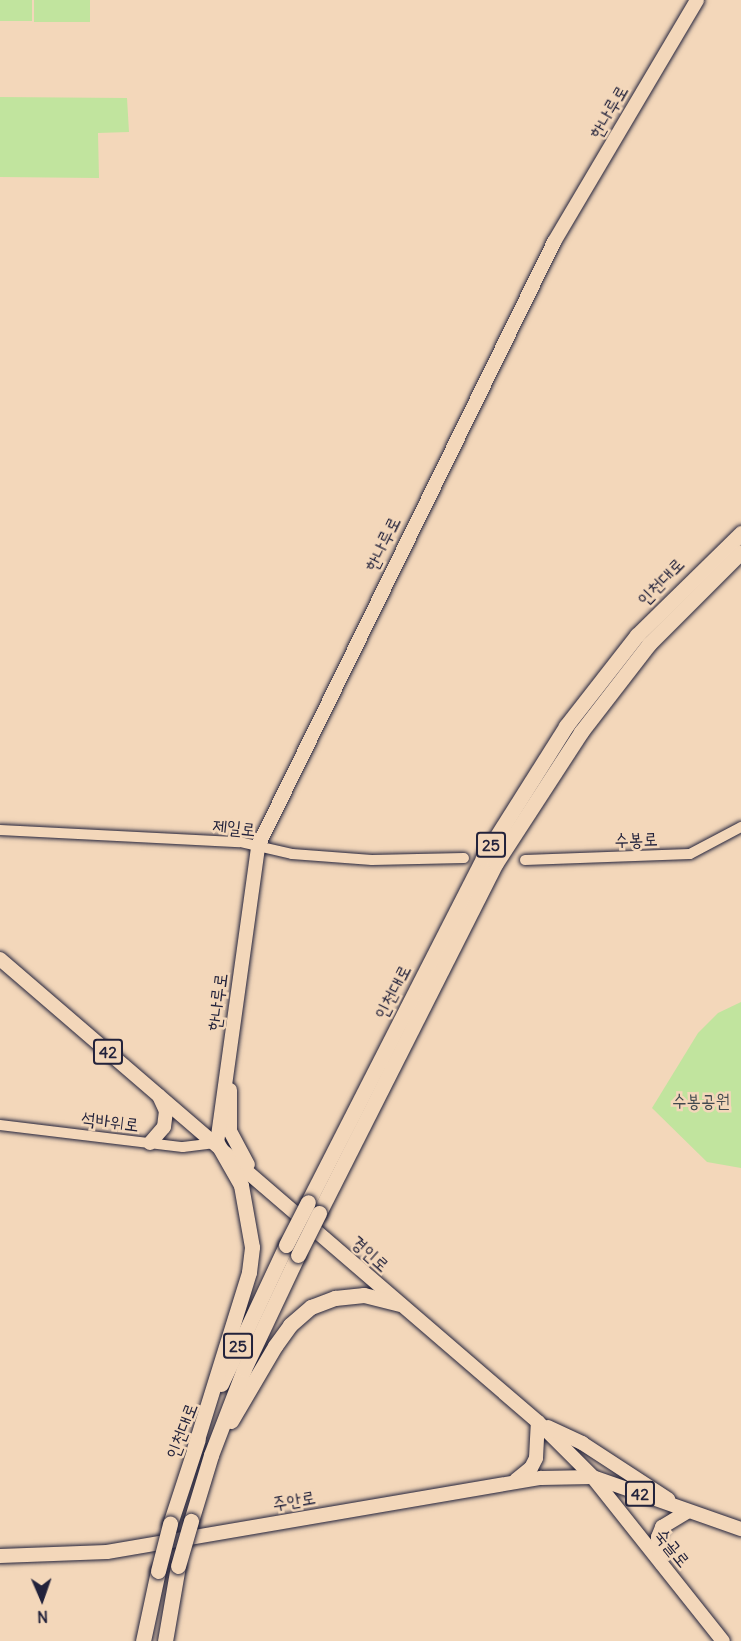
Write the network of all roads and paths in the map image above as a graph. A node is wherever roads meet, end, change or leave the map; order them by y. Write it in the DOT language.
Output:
graph roads {
  1 [pos="697,0"];
  2 [pos="741,532"];
  3 [pos="741,552"];
  4 [pos="741,827"];
  5 [pos="0,830"];
  6 [pos="258,846"];
  7 [pos="464,858"];
  8 [pos="525,860"];
  9 [pos="0,959"];
  10 [pos="230,1055"];
  11 [pos="159,1094"];
  12 [pos="0,1125"];
  13 [pos="150,1143"];
  14 [pos="217,1143"];
  15 [pos="255,1176"];
  16 [pos="313,1208"];
  17 [pos="399,1304"];
  18 [pos="538,1422"];
  19 [pos="194,1449"];
  20 [pos="211,1455"];
  21 [pos="593,1477"];
  22 [pos="514,1482"];
  23 [pos="687,1512"];
  24 [pos="741,1529"];
  25 [pos="0,1556"];
  26 [pos="661,1563"];
  27 [pos="143,1641"];
  28 [pos="165,1641"];
  29 [pos="723,1641"];
  1 -- 6 [label="main road, 한나루로"];
  2 -- 16 [label="highway, 인천대로 / 25"];
  3 -- 16 [label="highway, 인천대로 / 25"];
  4 -- 8 [label="street, 수봉로"];
  5 -- 6 [label="street, 제일로"];
  6 -- 7 [label="street, 제일로"];
  6 -- 10 [label="main road, 한나루로"];
  9 -- 11 [label="main road, 경인로 / 42"];
  10 -- 14 [label="main road, 한나루로"];
  10 -- 15 [label="main road"];
  11 -- 13 [label="main road"];
  11 -- 14 [label="main road, 경인로 / 42"];
  12 -- 13 [label="street, 석바위로"];
  13 -- 14 [label="street, 석바위로"];
  14 -- 15 [label="main road, 경인로 / 42"];
  14 -- 19 [label="highway"];
  15 -- 17 [label="main road, 경인로 / 42"];
  16 -- 19 [label="highway, 인천대로 / 25, bridge"];
  16 -- 20 [label="highway, 인천대로 / 25, bridge"];
  17 -- 18 [label="main road, 경인로 / 42"];
  17 -- 20 [label="highway"];
  18 -- 21 [label="main road, 경인로 / 42"];
  18 -- 22 [label="main road"];
  18 -- 23 [label="main road"];
  19 -- 27 [label="highway, 인천대로, bridge"];
  20 -- 28 [label="highway, 인천대로, bridge"];
  21 -- 22 [label="main road, 주안로"];
  21 -- 23 [label="main road, 경인로 / 42"];
  21 -- 26 [label="main road, 숙골로"];
  22 -- 25 [label="main road, 주안로"];
  23 -- 24 [label="main road, 경인로 / 42"];
  23 -- 26 [label="main road"];
  26 -- 29 [label="main road, 숙골로"];
}
